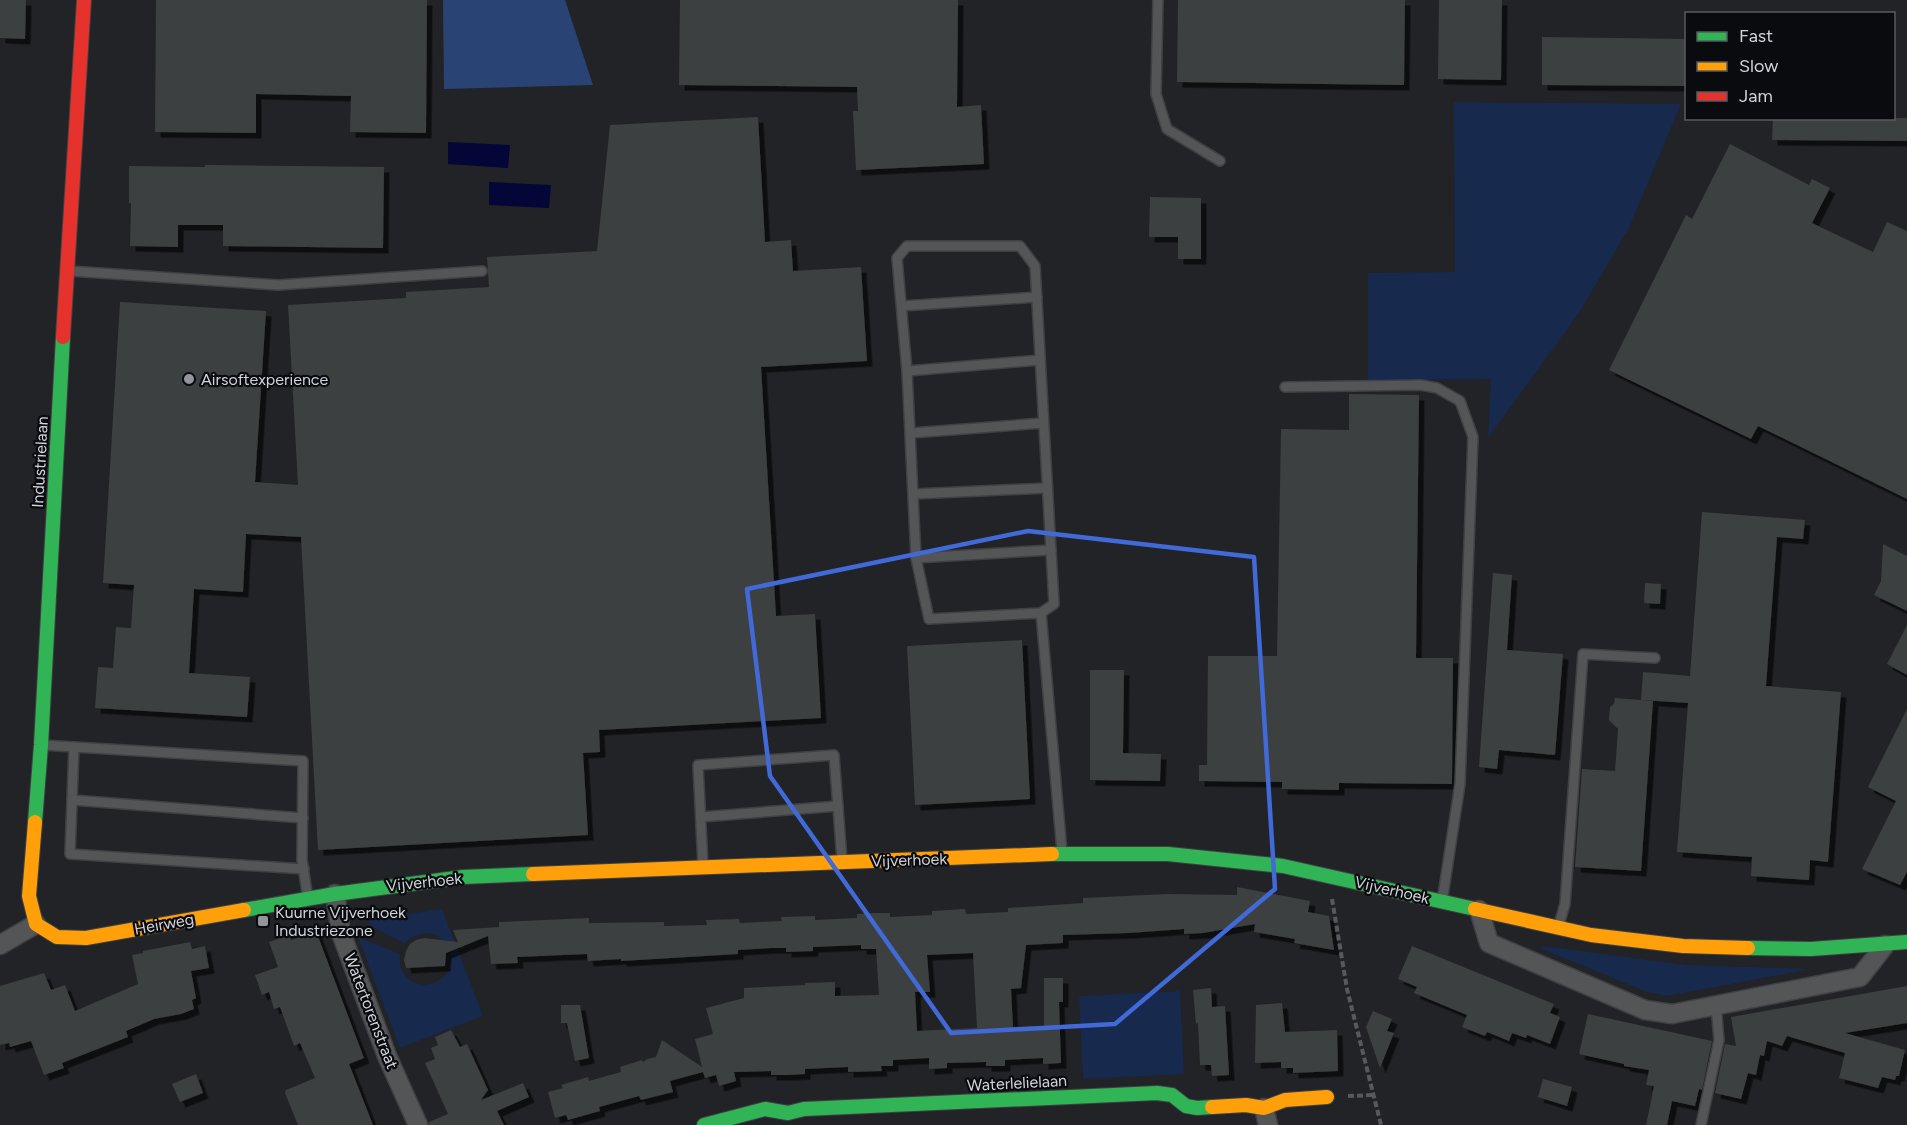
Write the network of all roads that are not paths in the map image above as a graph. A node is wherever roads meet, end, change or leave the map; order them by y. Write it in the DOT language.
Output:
graph roads {
  1 [pos="84,0"];
  2 [pos="1158,0"];
  3 [pos="1220,161"];
  4 [pos="67,270"];
  5 [pos="482,271"];
  6 [pos="1036,297"];
  7 [pos="902,306"];
  8 [pos="1040,360"];
  9 [pos="907,371"];
  10 [pos="1285,387"];
  11 [pos="1044,423"];
  12 [pos="911,434"];
  13 [pos="1047,488"];
  14 [pos="914,494"];
  15 [pos="1051,550"];
  16 [pos="916,558"];
  17 [pos="1041,613"];
  18 [pos="1655,658"];
  19 [pos="42,745"];
  20 [pos="74,747"];
  21 [pos="72,800"];
  22 [pos="838,806"];
  23 [pos="700,817"];
  24 [pos="303,818"];
  25 [pos="1062,854"];
  26 [pos="842,862"];
  27 [pos="703,868"];
  28 [pos="304,869"];
  29 [pos="335,894"];
  30 [pos="308,898"];
  31 [pos="1442,902"];
  32 [pos="1479,910"];
  33 [pos="36,924"];
  34 [pos="1558,928"];
  35 [pos="1907,942"];
  36 [pos="0,945"];
  37 [pos="1886,945"];
  38 [pos="1716,1005"];
  39 [pos="1327,1097"];
  40 [pos="1266,1117"];
  41 [pos="789,1119"];
  42 [pos="418,1125"];
  43 [pos="704,1125"];
  44 [pos="1701,1125"];
  1 -- 4 [label="street, Industrielaan"];
  2 -- 3 [label="lane"];
  4 -- 5 [label="lane"];
  4 -- 19 [label="street, Industrielaan"];
  6 -- 7 [label="lane"];
  6 -- 7 [label="lane"];
  6 -- 8 [label="lane"];
  7 -- 9 [label="lane"];
  8 -- 9 [label="lane"];
  8 -- 11 [label="lane"];
  9 -- 12 [label="lane"];
  10 -- 31 [label="lane"];
  11 -- 12 [label="lane"];
  11 -- 13 [label="lane"];
  12 -- 14 [label="lane"];
  13 -- 14 [label="lane"];
  13 -- 15 [label="lane"];
  14 -- 16 [label="lane"];
  15 -- 16 [label="lane"];
  15 -- 17 [label="lane"];
  16 -- 17 [label="lane"];
  17 -- 25 [label="lane"];
  18 -- 34 [label="lane"];
  19 -- 20 [label="lane"];
  19 -- 33 [label="street, Industrielaan"];
  20 -- 21 [label="lane"];
  20 -- 24 [label="lane"];
  21 -- 24 [label="lane"];
  21 -- 28 [label="lane"];
  22 -- 23 [label="lane"];
  22 -- 23 [label="lane"];
  22 -- 26 [label="lane"];
  23 -- 27 [label="lane"];
  24 -- 28 [label="lane"];
  25 -- 26 [label="street, Vijverhoek"];
  25 -- 31 [label="street, Vijverhoek"];
  26 -- 27 [label="street, Vijverhoek"];
  27 -- 29 [label="street, Vijverhoek"];
  28 -- 30 [label="lane"];
  29 -- 30 [label="street, Heirweg"];
  29 -- 42 [label="street, Watertorenstraat"];
  30 -- 33 [label="street, Heirweg"];
  31 -- 32 [label="street, Vijverhoek"];
  32 -- 34 [label="street, Vijverhoek"];
  32 -- 38 [label="street"];
  33 -- 36 [label="street"];
  34 -- 37 [label="street, Vijverhoek"];
  35 -- 37 [label="street, Vijverhoek"];
  37 -- 38 [label="street"];
  38 -- 44 [label="lane"];
  39 -- 40 [label="street, Waterlelielaan"];
  40 -- 41 [label="street, Waterlelielaan"];
  41 -- 43 [label="street, Waterlelielaan"];
}
